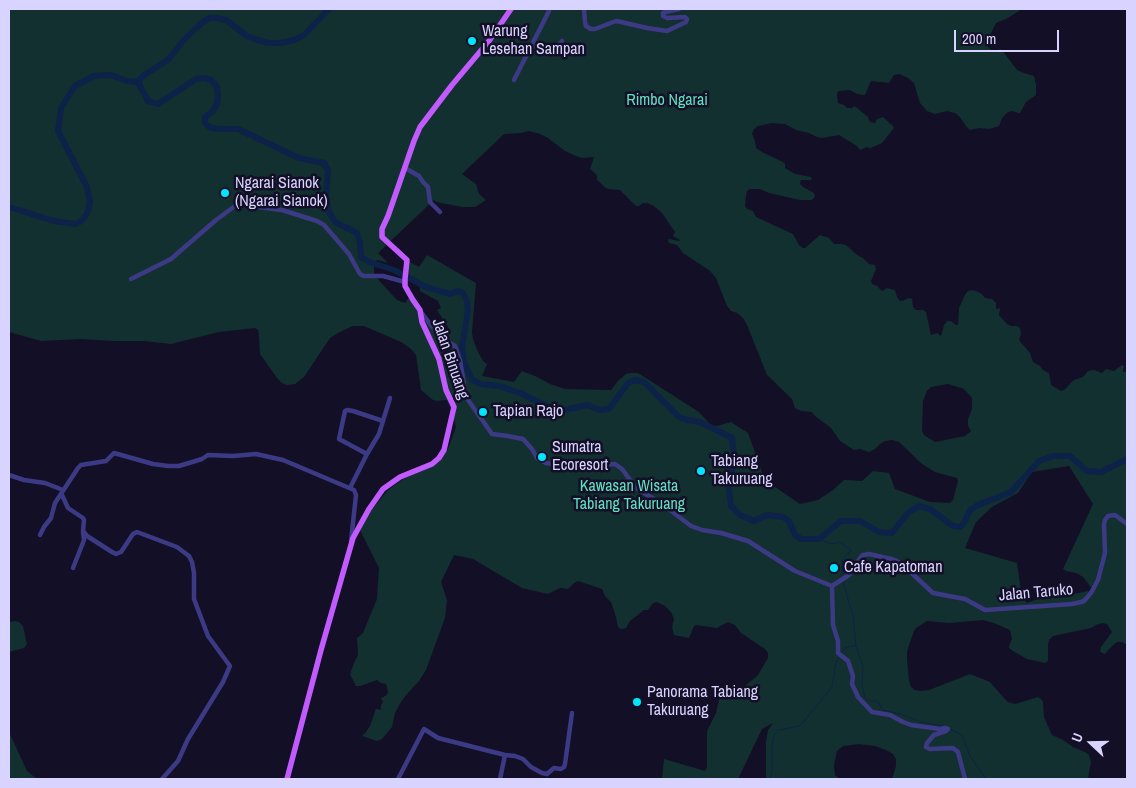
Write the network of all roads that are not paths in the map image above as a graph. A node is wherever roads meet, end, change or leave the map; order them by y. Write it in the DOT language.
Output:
graph roads {
  1 [pos="511,9"];
  2 [pos="548,9"];
  3 [pos="584,9"];
  4 [pos="679,9"];
  5 [pos="562,41"];
  6 [pos="532,46"];
  7 [pos="514,80"];
  8 [pos="405,168"];
  9 [pos="440,212"];
  10 [pos="131,280"];
  11 [pos="405,281"];
  12 [pos="420,310"];
  13 [pos="390,398"];
  14 [pos="383,421"];
  15 [pos="367,454"];
  16 [pos="9,476"];
  17 [pos="350,488"];
  18 [pos="62,492"];
  19 [pos="1127,524"];
  20 [pos="83,531"];
  21 [pos="40,535"];
  22 [pos="350,547"];
  23 [pos="73,568"];
  24 [pos="832,586"];
  25 [pos="572,713"];
  26 [pos="505,755"];
  27 [pos="162,779"];
  28 [pos="287,779"];
  29 [pos="398,779"];
  30 [pos="500,779"];
  31 [pos="965,779"];
  1 -- 8 [label="main road"];
  2 -- 6 [label="street"];
  3 -- 4 [label="street"];
  5 -- 6 [label="street"];
  6 -- 7 [label="street"];
  8 -- 9 [label="street"];
  8 -- 11 [label="main road"];
  10 -- 11 [label="street"];
  11 -- 12 [label="main road, Jalan Binuang"];
  12 -- 22 [label="main road, Jalan Binuang"];
  12 -- 24 [label="street"];
  13 -- 14 [label="street"];
  14 -- 15 [label="street"];
  14 -- 15 [label="street"];
  15 -- 17 [label="street"];
  16 -- 18 [label="street"];
  17 -- 18 [label="street"];
  17 -- 22 [label="street"];
  18 -- 20 [label="street"];
  18 -- 21 [label="street"];
  19 -- 24 [label="street, Jalan Taruko"];
  20 -- 23 [label="street"];
  20 -- 27 [label="street"];
  22 -- 28 [label="main road, Jalan Binuang"];
  24 -- 31 [label="street"];
  25 -- 26 [label="street"];
  26 -- 29 [label="street"];
  26 -- 30 [label="street"];
}
